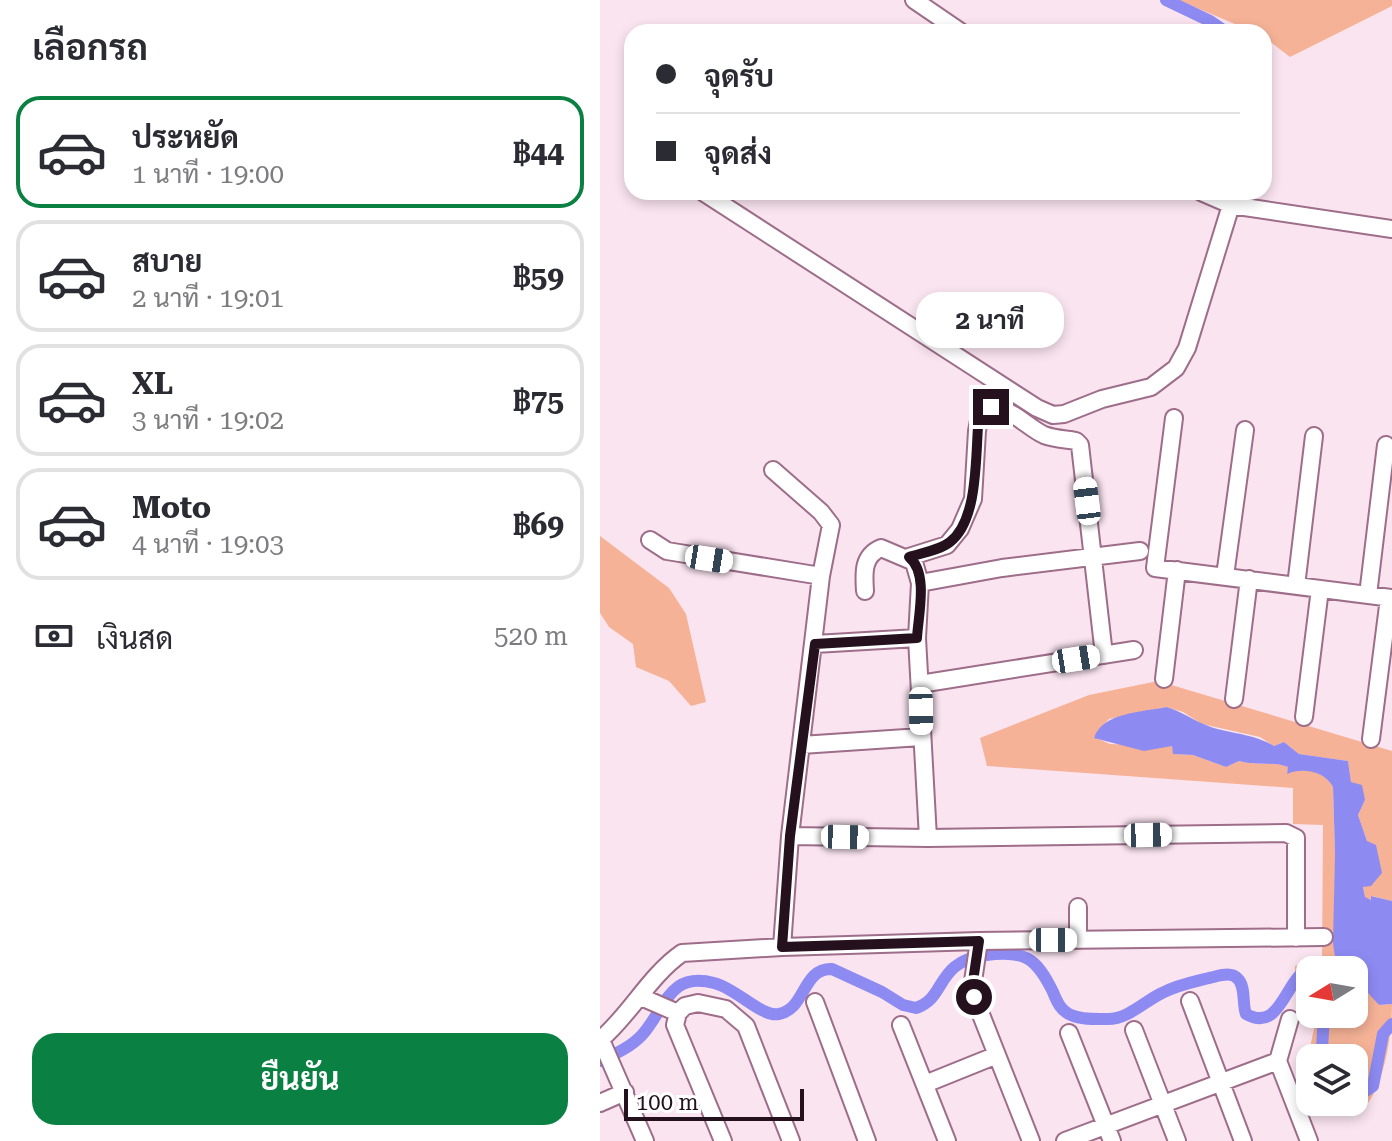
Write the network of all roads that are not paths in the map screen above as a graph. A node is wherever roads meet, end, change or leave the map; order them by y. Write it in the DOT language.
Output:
graph roads {
  1 [pos="914,0"];
  2 [pos="949,24"];
  3 [pos="715,200"];
  4 [pos="1219,200"];
  5 [pos="1231,205"];
  6 [pos="1392,229"];
  7 [pos="1174,418"];
  8 [pos="1245,430"];
  9 [pos="1314,436"];
  10 [pos="1386,445"];
  11 [pos="773,470"];
  12 [pos="650,540"];
  13 [pos="1140,551"];
  14 [pos="909,557"];
  15 [pos="1094,558"];
  16 [pos="1177,570"];
  17 [pos="821,576"];
  18 [pos="1225,576"];
  19 [pos="1249,579"];
  20 [pos="920,583"];
  21 [pos="1296,586"];
  22 [pos="1320,589"];
  23 [pos="865,591"];
  24 [pos="1368,595"];
  25 [pos="1391,598"];
  26 [pos="917,638"];
  27 [pos="815,644"];
  28 [pos="1134,650"];
  29 [pos="1104,655"];
  30 [pos="1164,679"];
  31 [pos="920,684"];
  32 [pos="1234,699"];
  33 [pos="1304,717"];
  34 [pos="921,737"];
  35 [pos="1371,739"];
  36 [pos="801,745"];
  37 [pos="790,836"];
  38 [pos="928,838"];
  39 [pos="1078,907"];
  40 [pos="1324,937"];
  41 [pos="1296,938"];
  42 [pos="1078,940"];
  43 [pos="979,944"];
  44 [pos="782,947"];
  45 [pos="1190,1001"];
  46 [pos="815,1002"];
  47 [pos="660,1005"];
  48 [pos="1290,1019"];
  49 [pos="901,1025"];
  50 [pos="1134,1030"];
  51 [pos="1069,1033"];
  52 [pos="604,1047"];
  53 [pos="997,1055"];
  54 [pos="1278,1061"];
  55 [pos="1220,1081"];
  56 [pos="925,1084"];
  57 [pos="625,1092"];
  58 [pos="600,1103"];
  59 [pos="1163,1104"];
  60 [pos="1109,1133"];
  61 [pos="645,1141"];
  62 [pos="723,1141"];
  63 [pos="791,1141"];
  64 [pos="867,1141"];
  65 [pos="947,1141"];
  66 [pos="1031,1141"];
  67 [pos="1065,1141"];
  68 [pos="1177,1141"];
  69 [pos="1243,1141"];
  70 [pos="1309,1141"];
  1 -- 2 [label="street"];
  3 -- 5 [label="street"];
  4 -- 5 [label="street"];
  5 -- 6 [label="street"];
  7 -- 16 [label="street"];
  8 -- 18 [label="street"];
  9 -- 21 [label="street"];
  10 -- 24 [label="street"];
  11 -- 17 [label="street"];
  12 -- 17 [label="street"];
  13 -- 15 [label="street"];
  14 -- 15 [label="street"];
  14 -- 20 [label="street"];
  14 -- 23 [label="street"];
  15 -- 20 [label="street"];
  15 -- 29 [label="street"];
  16 -- 18 [label="street"];
  16 -- 30 [label="street"];
  17 -- 27 [label="street"];
  18 -- 19 [label="street"];
  19 -- 21 [label="street"];
  19 -- 32 [label="street"];
  20 -- 26 [label="street"];
  21 -- 22 [label="street"];
  22 -- 24 [label="street"];
  22 -- 33 [label="street"];
  24 -- 25 [label="street"];
  25 -- 35 [label="street"];
  26 -- 27 [label="street"];
  26 -- 31 [label="street"];
  27 -- 36 [label="street"];
  28 -- 29 [label="street"];
  29 -- 31 [label="street"];
  31 -- 34 [label="street"];
  34 -- 36 [label="street"];
  34 -- 38 [label="street"];
  36 -- 37 [label="street"];
  37 -- 38 [label="street"];
  37 -- 44 [label="street"];
  38 -- 41 [label="street"];
  39 -- 42 [label="street"];
  40 -- 41 [label="street"];
  41 -- 42 [label="street"];
  42 -- 43 [label="street"];
  43 -- 44 [label="street"];
  43 -- 53 [label="street"];
  44 -- 47 [label="street"];
  45 -- 55 [label="street"];
  46 -- 64 [label="street"];
  47 -- 52 [label="street"];
  47 -- 62 [label="street"];
  47 -- 63 [label="street"];
  48 -- 54 [label="street"];
  49 -- 56 [label="street"];
  50 -- 59 [label="street"];
  51 -- 60 [label="street"];
  52 -- 57 [label="street"];
  53 -- 56 [label="street"];
  53 -- 66 [label="street"];
  54 -- 55 [label="street"];
  54 -- 70 [label="street"];
  55 -- 59 [label="street"];
  55 -- 69 [label="street"];
  56 -- 65 [label="street"];
  57 -- 58 [label="street"];
  57 -- 61 [label="street"];
  59 -- 60 [label="street"];
  59 -- 68 [label="street"];
  60 -- 67 [label="street"];
}
